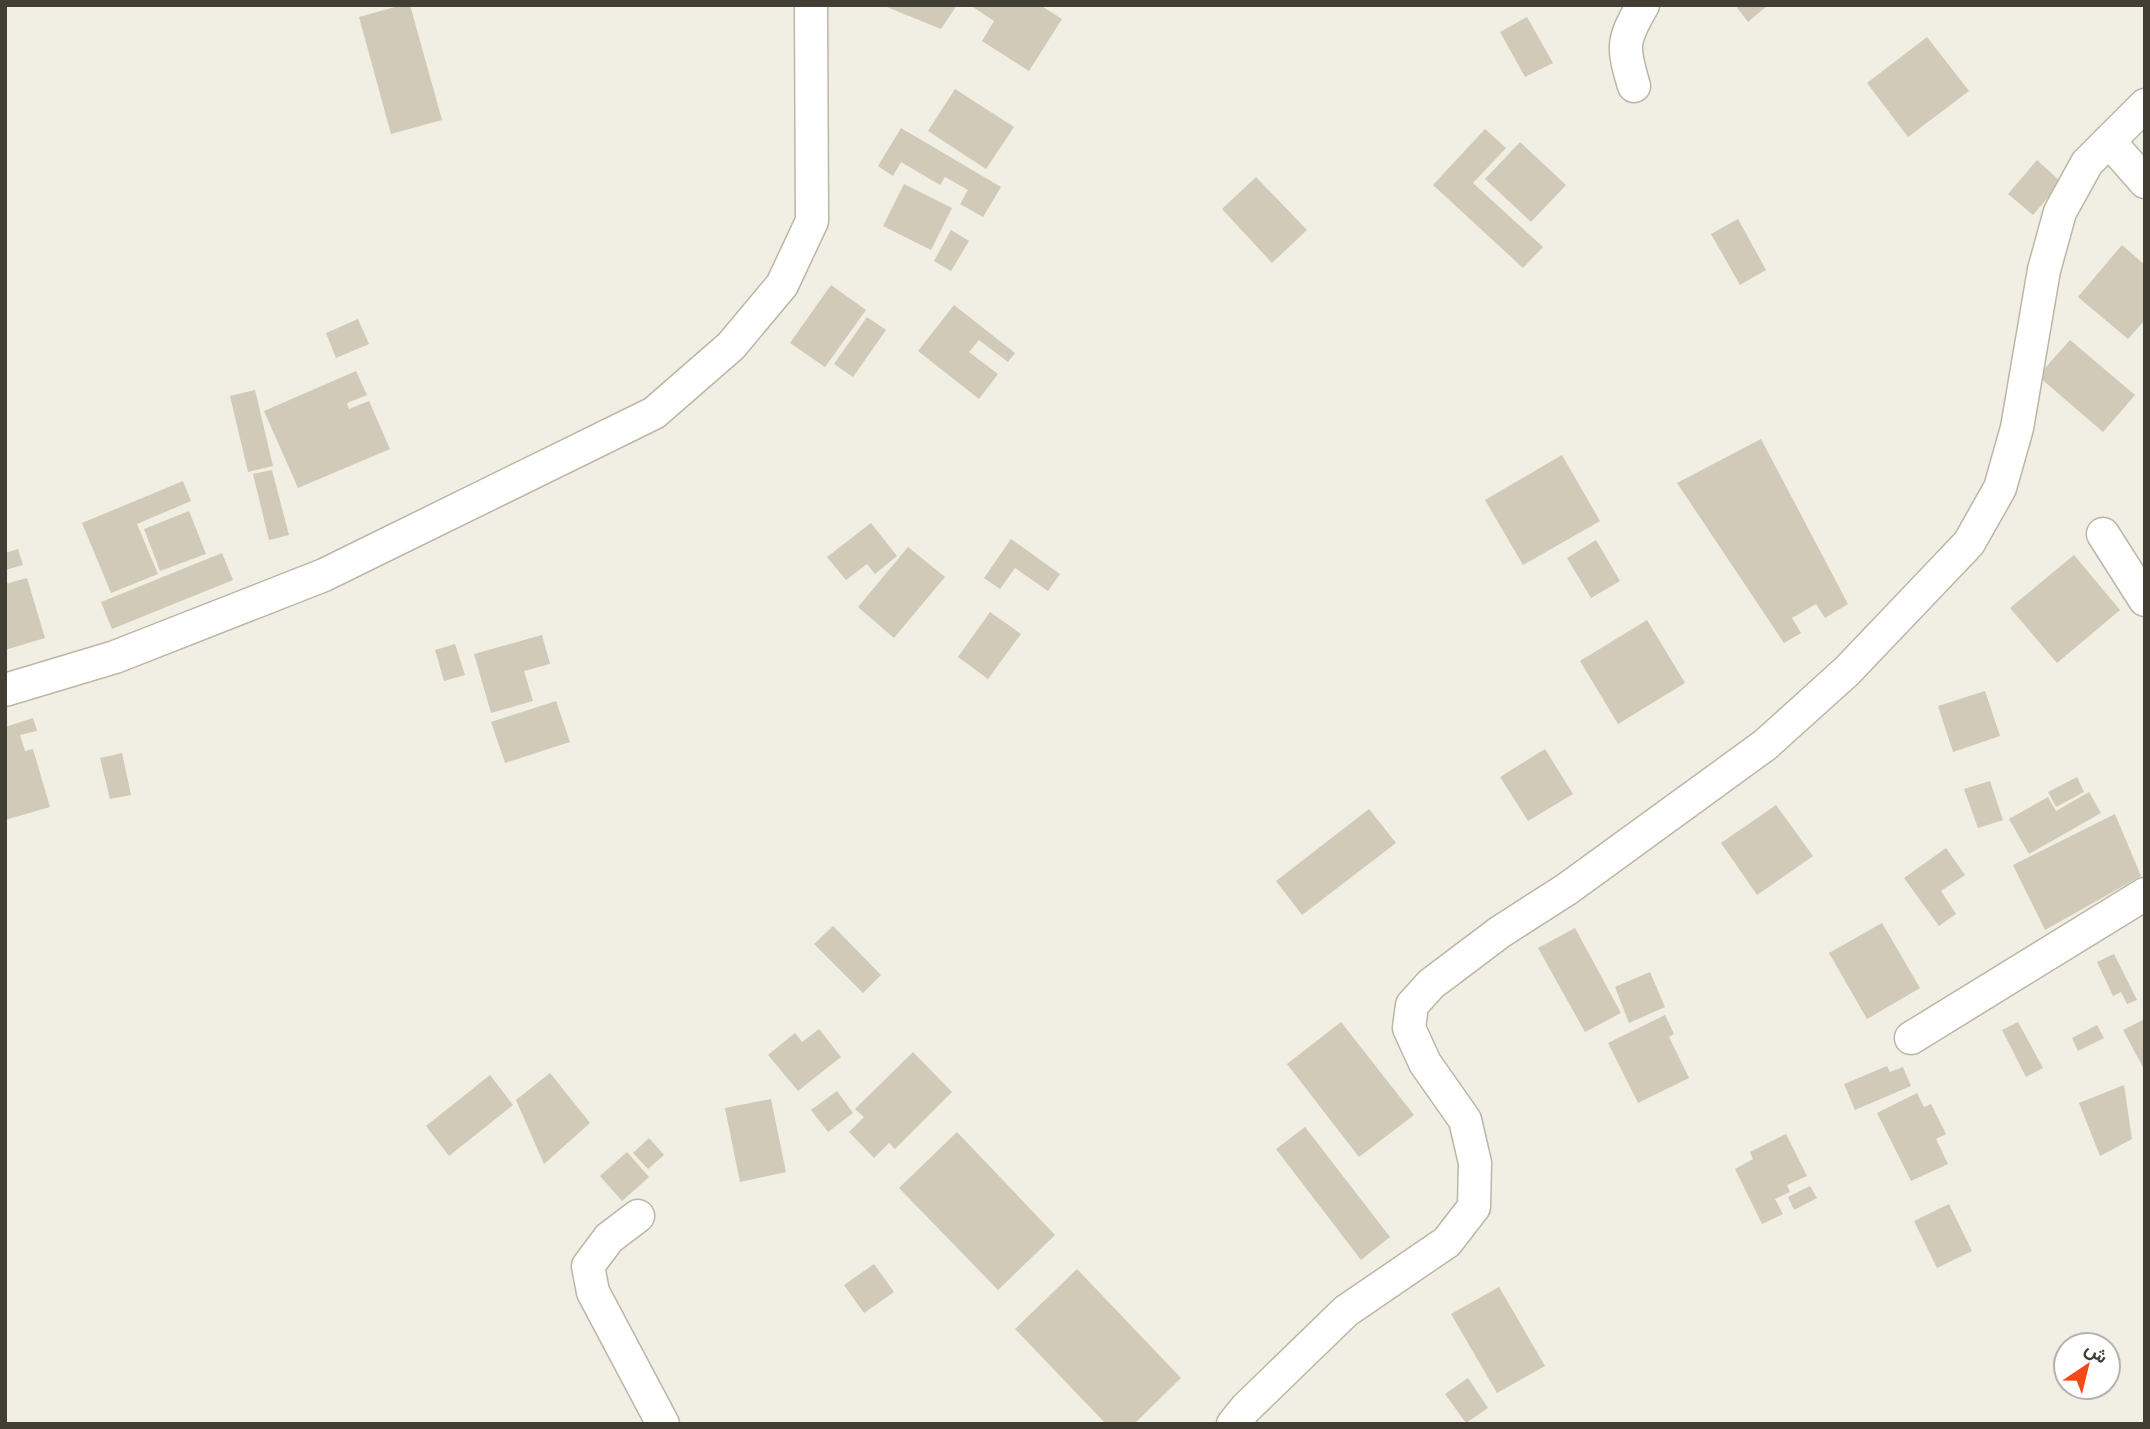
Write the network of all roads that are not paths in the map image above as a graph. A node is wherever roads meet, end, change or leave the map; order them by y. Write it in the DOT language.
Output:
graph roads {
  1 [pos="811,5"];
  2 [pos="1643,5"];
  3 [pos="1634,86"];
  4 [pos="2145,105"];
  5 [pos="2109,141"];
  6 [pos="2145,182"];
  7 [pos="2103,534"];
  8 [pos="2145,600"];
  9 [pos="5,690"];
  10 [pos="2145,894"];
  11 [pos="1911,1038"];
  12 [pos="638,1216"];
  13 [pos="663,1424"];
  14 [pos="1233,1424"];
  1 -- 9 [label="street"];
  2 -- 3 [label="street"];
  4 -- 5 [label="street"];
  5 -- 6 [label="street"];
  5 -- 14 [label="street"];
  7 -- 8 [label="street"];
  10 -- 11 [label="street"];
  12 -- 13 [label="street"];
}
